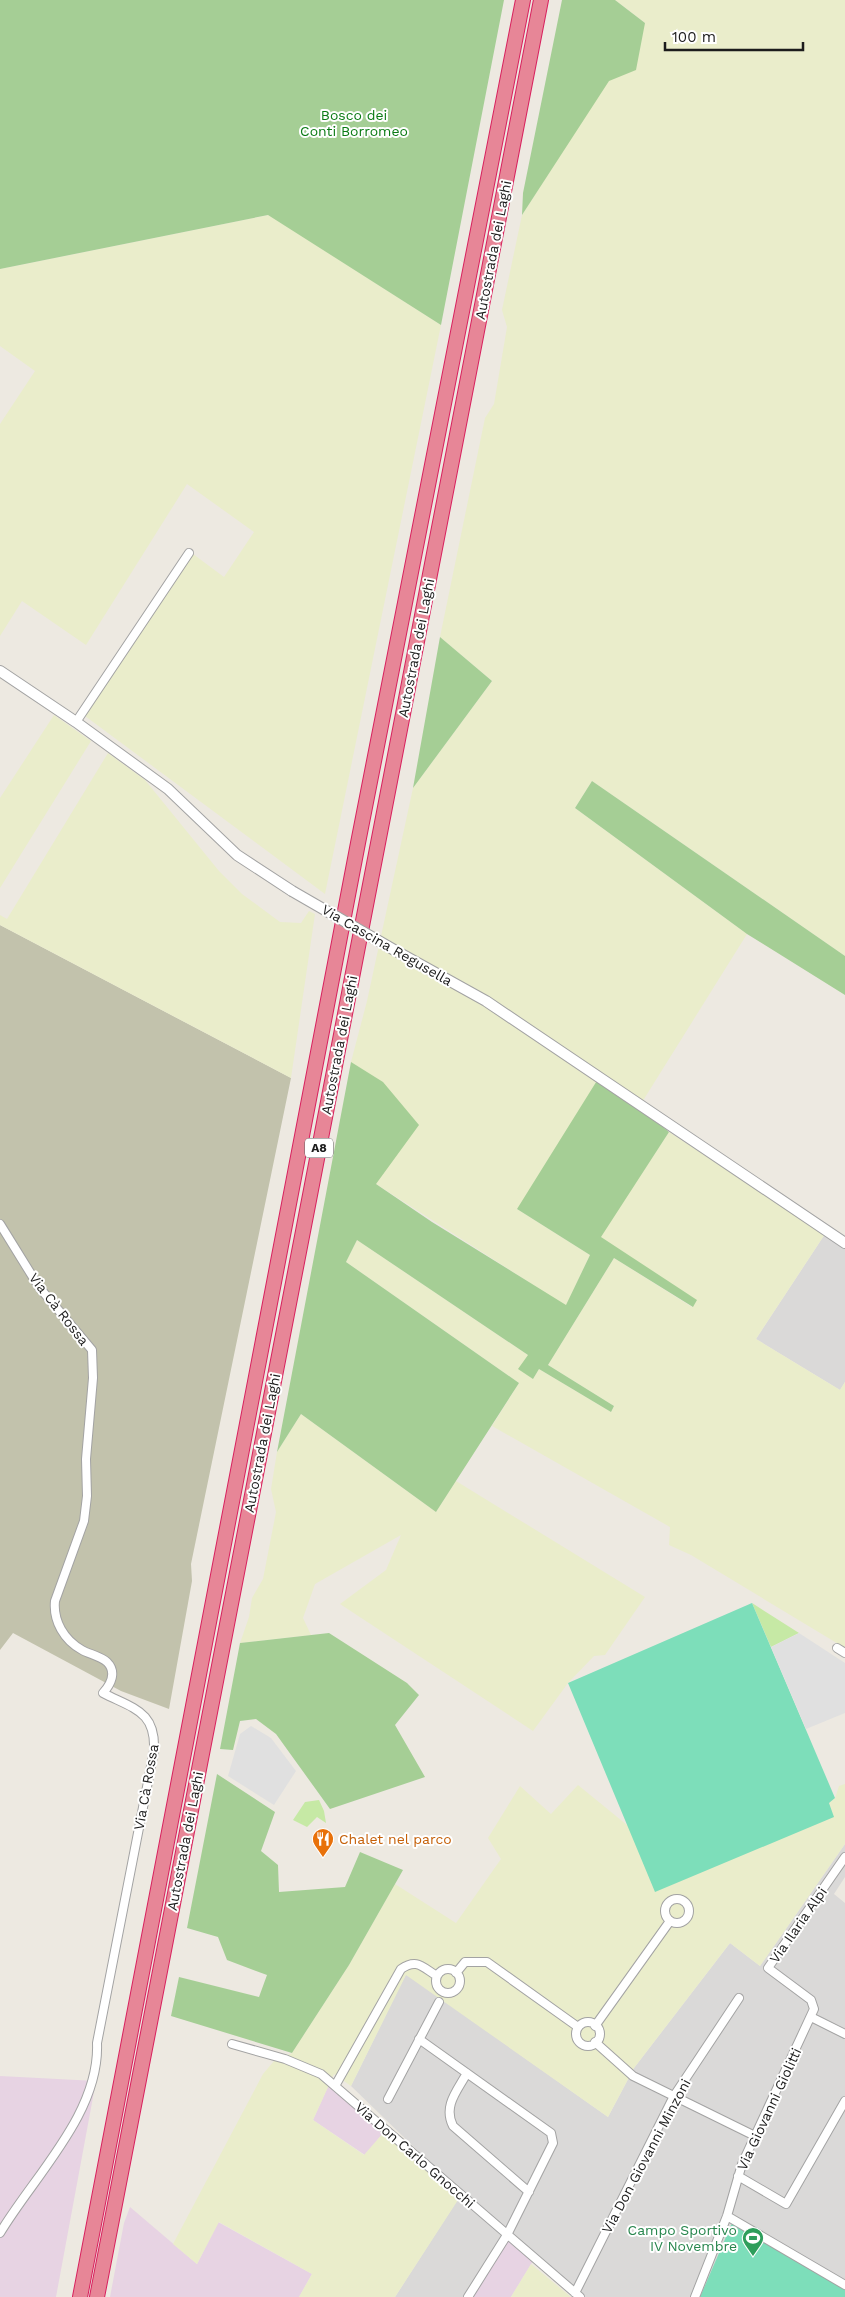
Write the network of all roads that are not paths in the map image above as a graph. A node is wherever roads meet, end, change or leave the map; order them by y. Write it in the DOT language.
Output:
graph roads {
  1 [pos="523,0"];
  2 [pos="541,0"];
  3 [pos="190,553"];
  4 [pos="0,671"];
  5 [pos="76,722"];
  6 [pos="0,1224"];
  7 [pos="845,1243"];
  8 [pos="837,1648"];
  9 [pos="845,1653"];
  10 [pos="845,1858"];
  11 [pos="670,1921"];
  12 [pos="456,1973"];
  13 [pos="437,1976"];
  14 [pos="739,1998"];
  15 [pos="439,2002"];
  16 [pos="811,2017"];
  17 [pos="595,2026"];
  18 [pos="578,2027"];
  19 [pos="845,2034"];
  20 [pos="420,2039"];
  21 [pos="596,2042"];
  22 [pos="232,2044"];
  23 [pos="467,2073"];
  24 [pos="335,2086"];
  25 [pos="674,2096"];
  26 [pos="388,2099"];
  27 [pos="845,2101"];
  28 [pos="755,2136"];
  29 [pos="738,2176"];
  30 [pos="529,2192"];
  31 [pos="727,2216"];
  32 [pos="0,2234"];
  33 [pos="507,2235"];
  34 [pos="845,2285"];
  35 [pos="577,2295"];
  36 [pos="80,2297"];
  37 [pos="97,2297"];
  38 [pos="468,2297"];
  39 [pos="694,2297"];
  1 -- 36 [label="highway, Autostrada dei Laghi / A8"];
  2 -- 37 [label="highway, Autostrada dei Laghi / A8"];
  3 -- 5 [label="street"];
  4 -- 5 [label="street, Via Cascina Regusella"];
  5 -- 7 [label="street, Via Cascina Regusella, bridge"];
  6 -- 32 [label="street, Via Cà Rossa"];
  8 -- 9 [label="street"];
  10 -- 16 [label="street, Via Ilaria Alpi"];
  11 -- 17 [label="street"];
  12 -- 13 [label="street"];
  12 -- 13 [label="street"];
  12 -- 18 [label="street"];
  13 -- 24 [label="street"];
  14 -- 25 [label="street, Via Don Giovanni Minzoni"];
  15 -- 20 [label="street"];
  16 -- 19 [label="street"];
  16 -- 28 [label="street, Via Giovanni Giolitti"];
  17 -- 18 [label="street"];
  17 -- 21 [label="street"];
  18 -- 21 [label="street"];
  20 -- 23 [label="street"];
  20 -- 26 [label="street"];
  21 -- 25 [label="street"];
  22 -- 24 [label="street, Via Don Carlo Gnocchi"];
  23 -- 30 [label="street"];
  23 -- 30 [label="street"];
  24 -- 33 [label="street, Via Don Carlo Gnocchi"];
  25 -- 28 [label="street"];
  25 -- 35 [label="street, Via Don Giovanni Minzoni"];
  27 -- 29 [label="street"];
  28 -- 29 [label="street, Via Giovanni Giolitti"];
  29 -- 31 [label="street, Via Giovanni Giolitti"];
  30 -- 33 [label="street"];
  31 -- 34 [label="street"];
  31 -- 39 [label="street, Via Giovanni Giolitti"];
  33 -- 35 [label="street, Via Don Carlo Gnocchi"];
  33 -- 38 [label="street"];
}
